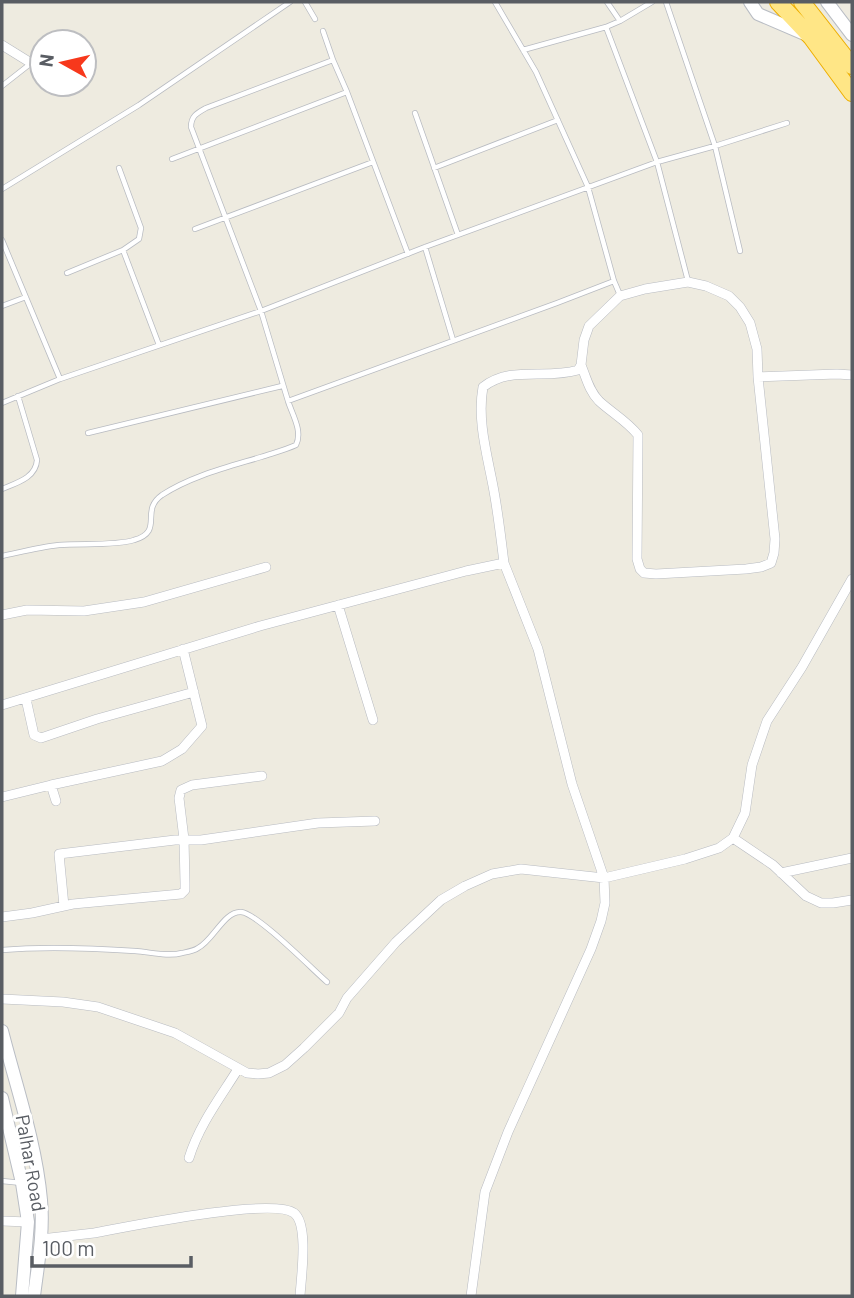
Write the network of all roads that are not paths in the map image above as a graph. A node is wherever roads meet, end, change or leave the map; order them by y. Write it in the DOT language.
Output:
graph roads {
  1 [pos="290,2"];
  2 [pos="305,2"];
  3 [pos="495,2"];
  4 [pos="607,2"];
  5 [pos="652,2"];
  6 [pos="666,2"];
  7 [pos="750,2"];
  8 [pos="778,2"];
  9 [pos="802,2"];
  10 [pos="827,2"];
  11 [pos="315,19"];
  12 [pos="620,21"];
  13 [pos="606,27"];
  14 [pos="323,31"];
  15 [pos="852,35"];
  16 [pos="811,37"];
  17 [pos="2,45"];
  18 [pos="523,50"];
  19 [pos="333,60"];
  20 [pos="28,61"];
  21 [pos="28,65"];
  22 [pos="852,66"];
  23 [pos="2,86"];
  24 [pos="348,92"];
  25 [pos="852,93"];
  26 [pos="415,113"];
  27 [pos="558,120"];
  28 [pos="787,123"];
  29 [pos="715,146"];
  30 [pos="199,148"];
  31 [pos="172,159"];
  32 [pos="373,162"];
  33 [pos="657,162"];
  34 [pos="119,167"];
  35 [pos="434,168"];
  36 [pos="587,187"];
  37 [pos="2,189"];
  38 [pos="225,216"];
  39 [pos="195,229"];
  40 [pos="458,235"];
  41 [pos="2,240"];
  42 [pos="425,247"];
  43 [pos="123,250"];
  44 [pos="740,251"];
  45 [pos="408,254"];
  46 [pos="67,273"];
  47 [pos="614,281"];
  48 [pos="688,282"];
  49 [pos="620,296"];
  50 [pos="26,297"];
  51 [pos="2,306"];
  52 [pos="261,311"];
  53 [pos="453,340"];
  54 [pos="159,345"];
  55 [pos="581,365"];
  56 [pos="852,375"];
  57 [pos="758,377"];
  58 [pos="60,379"];
  59 [pos="282,386"];
  60 [pos="18,396"];
  61 [pos="288,401"];
  62 [pos="2,403"];
  63 [pos="88,433"];
  64 [pos="2,489"];
  65 [pos="2,556"];
  66 [pos="505,564"];
  67 [pos="266,567"];
  68 [pos="852,579"];
  69 [pos="338,605"];
  70 [pos="2,615"];
  71 [pos="183,649"];
  72 [pos="194,692"];
  73 [pos="26,699"];
  74 [pos="2,705"];
  75 [pos="373,720"];
  76 [pos="262,776"];
  77 [pos="51,785"];
  78 [pos="2,797"];
  79 [pos="55,801"];
  80 [pos="375,821"];
  81 [pos="733,838"];
  82 [pos="184,839"];
  83 [pos="852,858"];
  84 [pos="781,873"];
  85 [pos="604,878"];
  86 [pos="852,900"];
  87 [pos="64,906"];
  88 [pos="2,917"];
  89 [pos="2,950"];
  90 [pos="327,982"];
  91 [pos="2,999"];
  92 [pos="2,1031"];
  93 [pos="238,1069"];
  94 [pos="2,1098"];
  95 [pos="189,1158"];
  96 [pos="38,1180"];
  97 [pos="2,1181"];
  98 [pos="22,1183"];
  99 [pos="2,1222"];
  100 [pos="28,1222"];
  101 [pos="41,1239"];
  102 [pos="31,1271"];
  103 [pos="22,1296"];
  104 [pos="34,1296"];
  105 [pos="300,1296"];
  106 [pos="471,1296"];
  1 -- 37 [label="lane"];
  2 -- 11 [label="lane"];
  3 -- 18 [label="lane"];
  4 -- 12 [label="lane"];
  5 -- 12 [label="lane"];
  6 -- 29 [label="lane"];
  7 -- 16 [label="main road"];
  8 -- 16 [label="highway"];
  9 -- 22 [label="highway"];
  10 -- 15 [label="main road"];
  12 -- 13 [label="lane"];
  13 -- 18 [label="lane"];
  13 -- 33 [label="lane"];
  14 -- 19 [label="lane"];
  16 -- 25 [label="highway"];
  17 -- 20 [label="street"];
  18 -- 27 [label="lane"];
  19 -- 24 [label="lane"];
  19 -- 30 [label="lane"];
  21 -- 23 [label="lane"];
  24 -- 30 [label="lane"];
  24 -- 32 [label="lane"];
  26 -- 35 [label="lane"];
  27 -- 35 [label="lane"];
  27 -- 36 [label="lane"];
  28 -- 29 [label="lane"];
  29 -- 33 [label="lane"];
  29 -- 44 [label="lane"];
  30 -- 31 [label="lane"];
  30 -- 38 [label="lane"];
  32 -- 38 [label="lane"];
  32 -- 45 [label="lane"];
  33 -- 36 [label="lane"];
  33 -- 48 [label="lane"];
  34 -- 43 [label="lane"];
  35 -- 40 [label="lane"];
  36 -- 40 [label="lane"];
  36 -- 47 [label="lane"];
  38 -- 39 [label="lane"];
  38 -- 52 [label="lane"];
  40 -- 42 [label="lane"];
  41 -- 50 [label="lane"];
  42 -- 45 [label="lane"];
  42 -- 53 [label="lane"];
  43 -- 46 [label="lane"];
  43 -- 54 [label="lane"];
  45 -- 52 [label="lane"];
  47 -- 49 [label="lane"];
  47 -- 53 [label="lane"];
  48 -- 49 [label="street"];
  48 -- 57 [label="street"];
  49 -- 55 [label="street"];
  50 -- 51 [label="lane"];
  50 -- 58 [label="lane"];
  52 -- 54 [label="lane"];
  52 -- 59 [label="lane"];
  53 -- 61 [label="lane"];
  54 -- 58 [label="lane"];
  55 -- 57 [label="street"];
  55 -- 66 [label="street"];
  56 -- 57 [label="street"];
  58 -- 60 [label="lane"];
  59 -- 61 [label="lane"];
  59 -- 63 [label="lane"];
  60 -- 62 [label="lane"];
  60 -- 64 [label="lane"];
  61 -- 65 [label="lane"];
  66 -- 69 [label="street"];
  66 -- 85 [label="street"];
  67 -- 70 [label="street"];
  68 -- 81 [label="street"];
  69 -- 71 [label="street"];
  69 -- 75 [label="street"];
  71 -- 72 [label="street"];
  71 -- 73 [label="street"];
  72 -- 73 [label="street"];
  72 -- 77 [label="street"];
  73 -- 74 [label="street"];
  76 -- 82 [label="street"];
  77 -- 78 [label="street"];
  77 -- 79 [label="street"];
  80 -- 82 [label="street"];
  81 -- 84 [label="street"];
  81 -- 85 [label="street"];
  82 -- 87 [label="street"];
  82 -- 87 [label="street"];
  83 -- 84 [label="street"];
  84 -- 86 [label="street"];
  85 -- 93 [label="street"];
  85 -- 106 [label="street"];
  87 -- 88 [label="street"];
  89 -- 90 [label="lane"];
  91 -- 93 [label="street"];
  92 -- 96 [label="main road, Palhar Road"];
  93 -- 95 [label="street"];
  94 -- 98 [label="main road, Palhar Road"];
  96 -- 98 [label="lane"];
  96 -- 101 [label="main road, Palhar Road"];
  97 -- 98 [label="lane"];
  98 -- 100 [label="main road, Palhar Road"];
  99 -- 100 [label="street"];
  100 -- 102 [label="main road, Palhar Road"];
  101 -- 102 [label="main road, Palhar Road"];
  101 -- 105 [label="street"];
  102 -- 103 [label="main road, Palhar Road"];
  102 -- 104 [label="main road, Palhar Road"];
}
